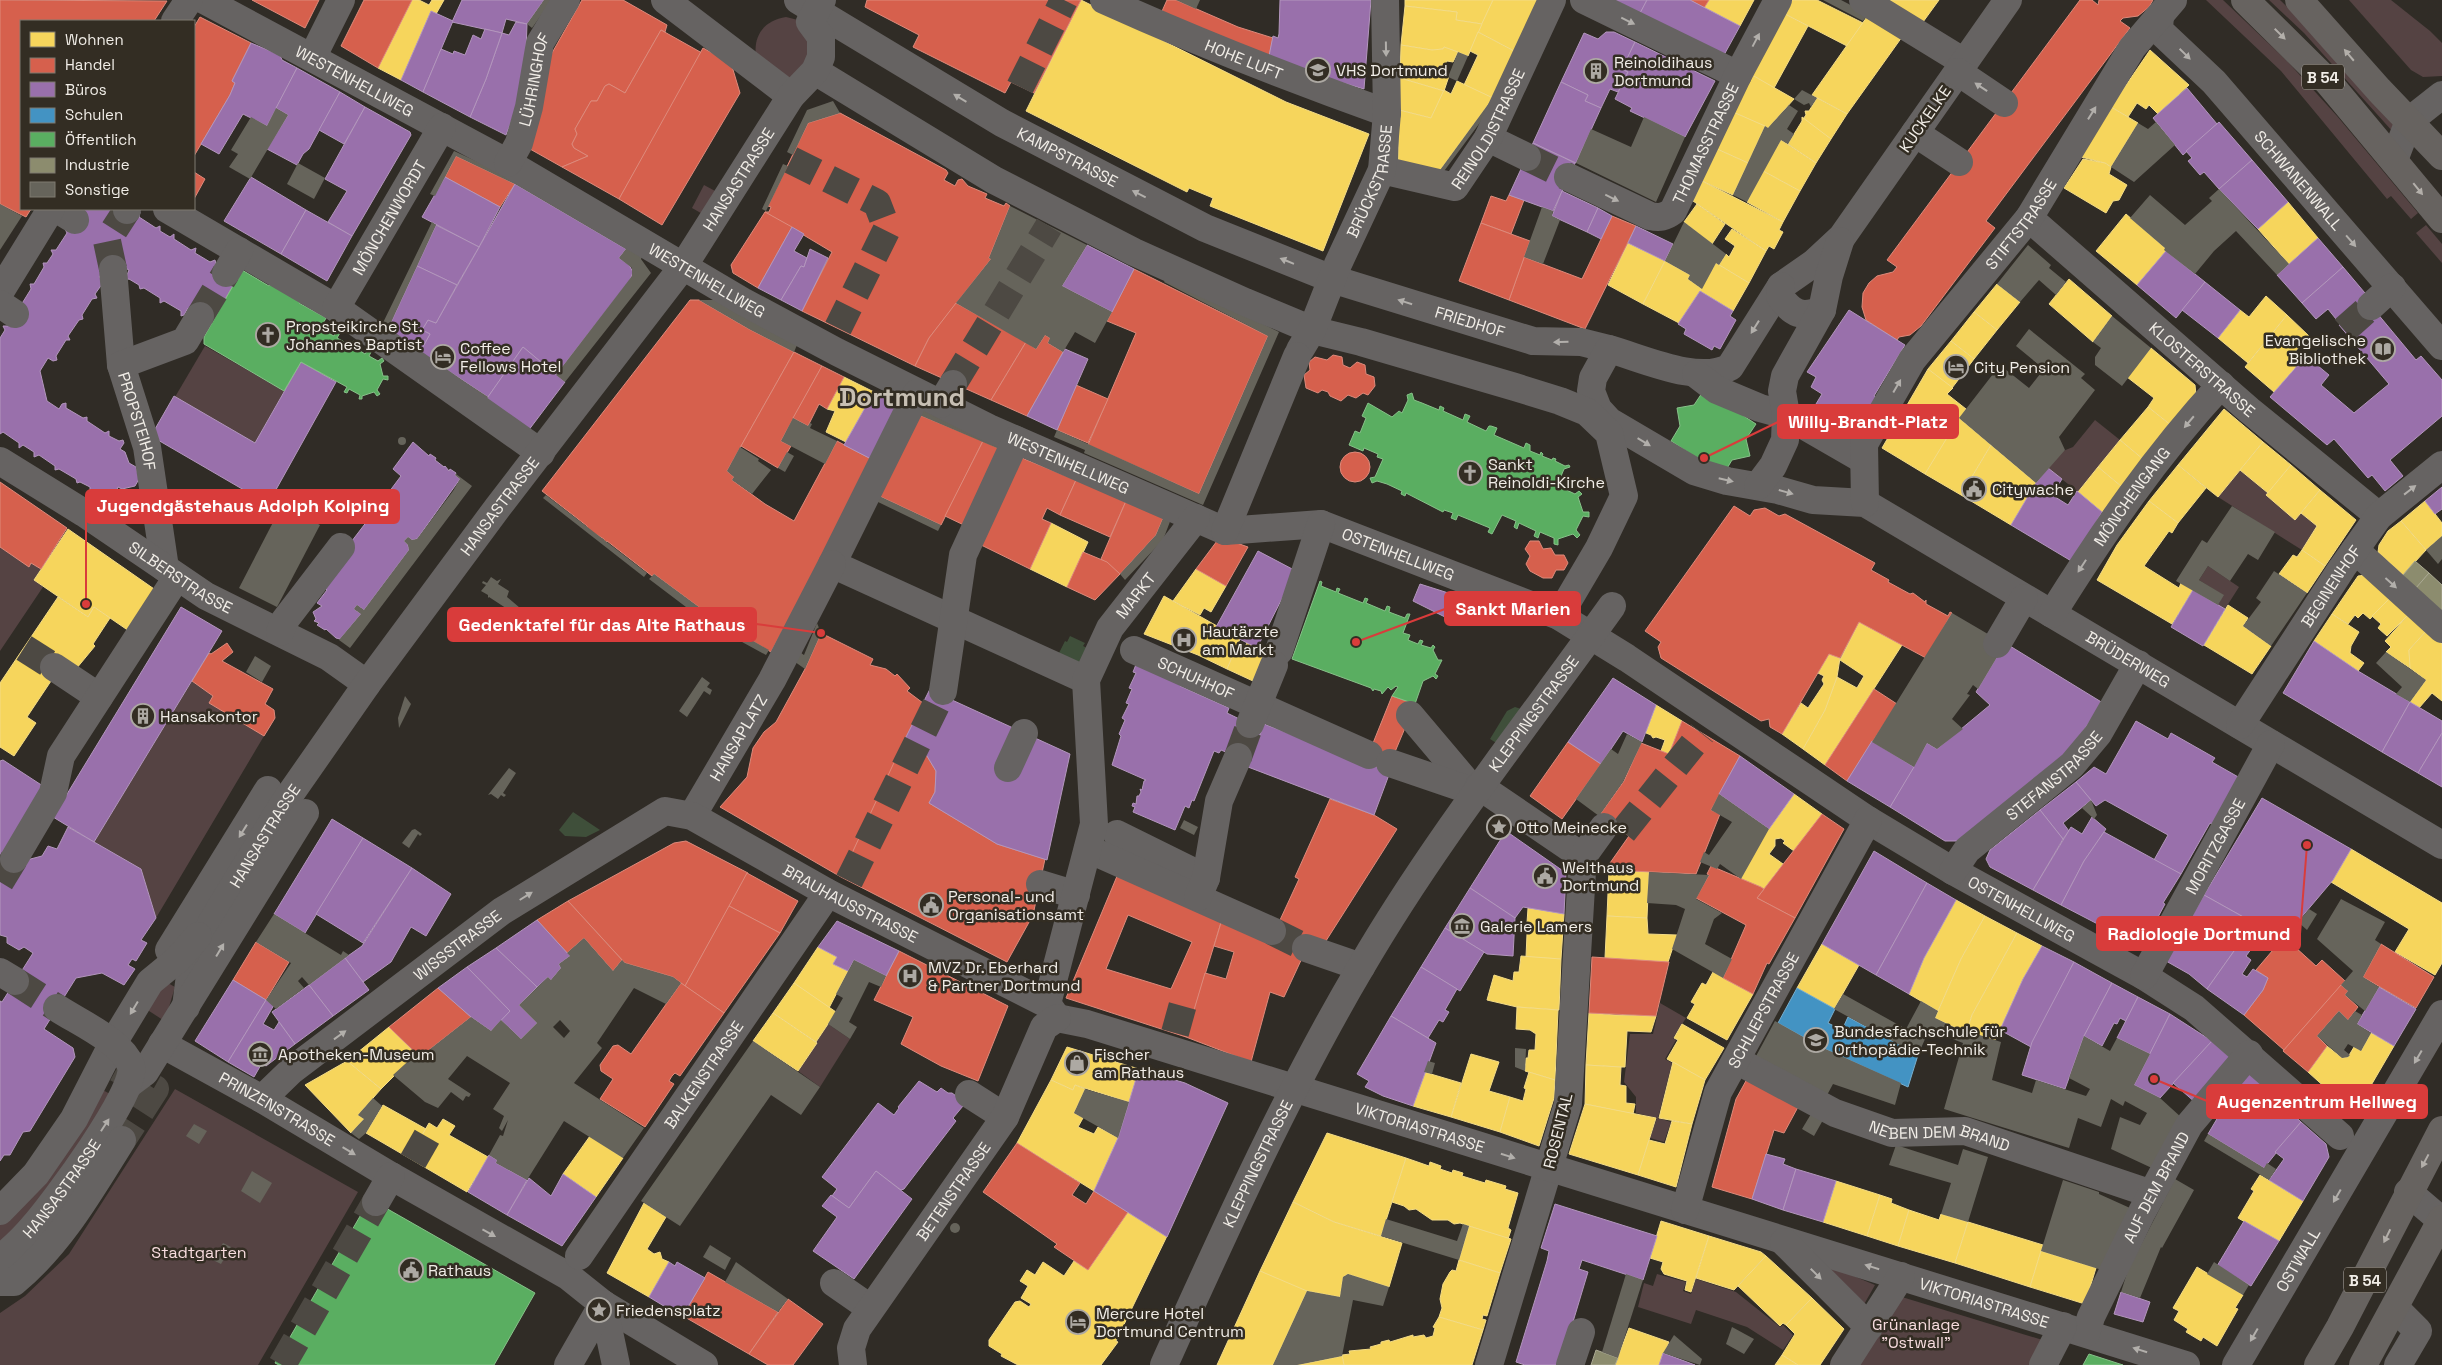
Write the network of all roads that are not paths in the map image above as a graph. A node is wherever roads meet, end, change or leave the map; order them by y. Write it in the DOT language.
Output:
graph roads {
  1 [pos="189,0"];
  2 [pos="204,0"];
  3 [pos="341,0"];
  4 [pos="566,0"];
  5 [pos="665,0"];
  6 [pos="1104,0"];
  7 [pos="1385,0"];
  8 [pos="1552,0"];
  9 [pos="1584,0"];
  10 [pos="1778,0"];
  11 [pos="1863,0"];
  12 [pos="2008,0"];
  13 [pos="2245,0"];
  14 [pos="2299,0"];
  15 [pos="812,4"];
  16 [pos="2167,8"];
  17 [pos="176,20"];
  18 [pos="313,56"];
  19 [pos="1961,67"];
  20 [pos="815,71"];
  21 [pos="1738,75"];
  22 [pos="2442,95"];
  23 [pos="791,96"];
  24 [pos="2004,103"];
  25 [pos="1387,113"];
  26 [pos="2409,120"];
  27 [pos="442,127"];
  28 [pos="1915,133"];
  29 [pos="1488,138"];
  30 [pos="2440,149"];
  31 [pos="1527,157"];
  32 [pos="2394,160"];
  33 [pos="1959,162"];
  34 [pos="508,163"];
  35 [pos="1382,170"];
  36 [pos="1568,177"];
  37 [pos="51,210"];
  38 [pos="208,212"];
  39 [pos="174,213"];
  40 [pos="2029,218"];
  41 [pos="2442,219"];
  42 [pos="1842,237"];
  43 [pos="684,266"];
  44 [pos="113,269"];
  45 [pos="1332,279"];
  46 [pos="1781,286"];
  47 [pos="2392,287"];
  48 [pos="5,304"];
  49 [pos="2371,306"];
  50 [pos="336,308"];
  51 [pos="1822,310"];
  52 [pos="200,316"];
  53 [pos="1303,345"];
  54 [pos="2442,346"];
  55 [pos="1609,349"];
  56 [pos="121,365"];
  57 [pos="1730,367"];
  58 [pos="1696,374"];
  59 [pos="1784,379"];
  60 [pos="2221,385"];
  61 [pos="937,394"];
  62 [pos="1601,419"];
  63 [pos="1785,427"];
  64 [pos="1016,440"];
  65 [pos="1864,452"];
  66 [pos="541,453"];
  67 [pos="0,461"];
  68 [pos="2442,465"];
  69 [pos="1758,486"];
  70 [pos="1865,503"];
  71 [pos="2379,516"];
  72 [pos="1196,518"];
  73 [pos="1321,524"];
  74 [pos="1225,531"];
  75 [pos="341,547"];
  76 [pos="2355,550"];
  77 [pos="832,564"];
  78 [pos="171,573"];
  79 [pos="2024,598"];
  80 [pos="1612,606"];
  81 [pos="2052,614"];
  82 [pos="1559,616"];
  83 [pos="953,620"];
  84 [pos="2442,629"];
  85 [pos="280,632"];
  86 [pos="1592,634"];
  87 [pos="1997,644"];
  88 [pos="1134,650"];
  89 [pos="2138,664"];
  90 [pos="54,667"];
  91 [pos="1086,680"];
  92 [pos="368,684"];
  93 [pos="943,691"];
  94 [pos="99,697"];
  95 [pos="1253,714"];
  96 [pos="1410,715"];
  97 [pos="2240,725"];
  98 [pos="1024,733"];
  99 [pos="2271,744"];
  100 [pos="1089,754"];
  101 [pos="1238,757"];
  102 [pos="1008,768"];
  103 [pos="1477,789"];
  104 [pos="286,802"];
  105 [pos="665,811"];
  106 [pos="692,816"];
  107 [pos="1868,820"];
  108 [pos="1615,832"];
  109 [pos="1103,834"];
  110 [pos="2442,845"];
  111 [pos="14,859"];
  112 [pos="1581,859"];
  113 [pos="1953,871"];
  114 [pos="1040,884"];
  115 [pos="1202,888"];
  116 [pos="828,893"];
  117 [pos="1076,895"];
  118 [pos="213,920"];
  119 [pos="1272,931"];
  120 [pos="1306,948"];
  121 [pos="1361,966"];
  122 [pos="2144,976"];
  123 [pos="150,982"];
  124 [pos="186,1007"];
  125 [pos="57,1008"];
  126 [pos="1052,1011"];
  127 [pos="2442,1014"];
  128 [pos="162,1044"];
  129 [pos="2249,1054"];
  130 [pos="1736,1060"];
  131 [pos="123,1062"];
  132 [pos="1295,1088"];
  133 [pos="74,1092"];
  134 [pos="969,1094"];
  135 [pos="262,1099"];
  136 [pos="1004,1117"];
  137 [pos="2442,1130"];
  138 [pos="2340,1136"];
  139 [pos="122,1140"];
  140 [pos="1549,1169"];
  141 [pos="390,1176"];
  142 [pos="2155,1187"];
  143 [pos="0,1192"];
  144 [pos="2408,1192"];
  145 [pos="376,1202"];
  146 [pos="1685,1210"];
  147 [pos="0,1211"];
  148 [pos="2442,1220"];
  149 [pos="1782,1240"];
  150 [pos="0,1259"];
  151 [pos="574,1266"];
  152 [pos="1900,1276"];
  153 [pos="0,1282"];
  154 [pos="834,1283"];
  155 [pos="603,1304"];
  156 [pos="870,1308"];
  157 [pos="2395,1308"];
  158 [pos="1870,1327"];
  159 [pos="2074,1330"];
  160 [pos="1581,1332"];
  161 [pos="568,1365"];
  162 [pos="616,1365"];
  163 [pos="704,1365"];
  164 [pos="853,1365"];
  165 [pos="1164,1365"];
  166 [pos="1489,1365"];
  167 [pos="1570,1365"];
  168 [pos="1844,1365"];
  169 [pos="2043,1365"];
  170 [pos="2186,1365"];
  171 [pos="2236,1365"];
  172 [pos="2318,1365"];
  173 [pos="2363,1365"];
  174 [pos="2398,1365"];
  1 -- 17 [label="street"];
  2 -- 18 [label="street, WESTENHELLWEG"];
  3 -- 18 [label="street"];
  4 -- 34 [label="street, LÜHRINGHOF"];
  5 -- 23 [label="street"];
  6 -- 25 [label="street, HOHE LUFT"];
  7 -- 25 [label="street, BRÜCKSTRASSE, one-way"];
  8 -- 29 [label="street, REINOLDISTRASSE"];
  9 -- 21 [label="street, one-way"];
  21 -- 10 [label="street, THOMASSTRASSE, one-way"];
  11 -- 19 [label="street"];
  12 -- 19 [label="street, KUCKELKE"];
  13 -- 32 [label="main road, B 54, one-way"];
  26 -- 14 [label="main road, B 54, one-way"];
  15 -- 20 [label="street, KAMPSTRASSE"];
  45 -- 15 [label="street, KAMPSTRASSE, one-way"];
  40 -- 16 [label="street, STIFTSTRASSE, one-way"];
  16 -- 47 [label="street, SCHWANENWALL, one-way"];
  18 -- 27 [label="street, WESTENHELLWEG"];
  24 -- 19 [label="street, one-way"];
  19 -- 28 [label="street, KUCKELKE"];
  20 -- 23 [label="street, KAMPSTRASSE"];
  20 -- 53 [label="street"];
  36 -- 21 [label="street, THOMASSTRASSE, one-way"];
  22 -- 26 [label="street"];
  23 -- 43 [label="street, HANSASTRASSE"];
  25 -- 35 [label="street, BRÜCKSTRASSE"];
  26 -- 30 [label="main road, B 54"];
  26 -- 32 [label="street"];
  27 -- 34 [label="street, WESTENHELLWEG"];
  27 -- 50 [label="street, MÖNCHENWORDT"];
  28 -- 33 [label="street"];
  28 -- 42 [label="street, KUCKELKE"];
  29 -- 31 [label="street"];
  29 -- 35 [label="street, REINOLDISTRASSE"];
  30 -- 32 [label="street"];
  32 -- 41 [label="main road, B 54, one-way"];
  34 -- 43 [label="street, WESTENHELLWEG"];
  35 -- 45 [label="street, BRÜCKSTRASSE"];
  37 -- 48 [label="street"];
  38 -- 39 [label="street"];
  39 -- 50 [label="street"];
  40 -- 60 [label="street, KLOSTERSTRASSE"];
  65 -- 40 [label="street, STIFTSTRASSE, one-way"];
  42 -- 46 [label="street, KUCKELKE"];
  42 -- 51 [label="street, KUCKELKE"];
  43 -- 61 [label="street, WESTENHELLWEG"];
  43 -- 66 [label="street, HANSASTRASSE"];
  44 -- 56 [label="street, PROPSTEIHOF"];
  45 -- 53 [label="street, BRÜCKSTRASSE"];
  55 -- 45 [label="street, FRIEDHOF, one-way"];
  46 -- 51 [label="street"];
  46 -- 57 [label="street, KUCKELKE, one-way"];
  47 -- 49 [label="street"];
  47 -- 54 [label="street, SCHWANENWALL"];
  50 -- 66 [label="street"];
  51 -- 59 [label="street, KUCKELKE"];
  52 -- 56 [label="street, PROPSTEIHOF"];
  53 -- 62 [label="street"];
  53 -- 74 [label="street, BRÜCKSTRASSE"];
  55 -- 58 [label="street"];
  55 -- 62 [label="street"];
  56 -- 78 [label="street, PROPSTEIHOF"];
  57 -- 58 [label="street"];
  57 -- 59 [label="street, KUCKELKE"];
  58 -- 63 [label="street"];
  59 -- 63 [label="street, KUCKELKE"];
  60 -- 71 [label="street, KLOSTERSTRASSE"];
  60 -- 81 [label="street, MÖNCHENGANG, one-way"];
  61 -- 64 [label="street, WESTENHELLWEG"];
  61 -- 77 [label="street"];
  62 -- 69 [label="street, one-way"];
  62 -- 82 [label="street"];
  63 -- 65 [label="street"];
  63 -- 69 [label="street"];
  64 -- 72 [label="street, WESTENHELLWEG"];
  64 -- 83 [label="street"];
  65 -- 70 [label="street"];
  66 -- 92 [label="street, HANSASTRASSE"];
  67 -- 78 [label="street, SILBERSTRASSE"];
  71 -- 68 [label="street, BEGINENHOF, one-way"];
  69 -- 70 [label="street, one-way"];
  70 -- 79 [label="street, BRÜDERWEG"];
  71 -- 76 [label="street, BEGINENHOF"];
  72 -- 74 [label="street, WESTENHELLWEG"];
  72 -- 91 [label="street, MARKT"];
  73 -- 74 [label="street, OSTENHELLWEG"];
  73 -- 82 [label="street, OSTENHELLWEG"];
  73 -- 95 [label="street, OSTENHELLWEG"];
  75 -- 85 [label="street"];
  76 -- 84 [label="street, one-way"];
  76 -- 97 [label="street, BEGINENHOF"];
  77 -- 83 [label="street"];
  77 -- 106 [label="street, HANSAPLATZ"];
  78 -- 85 [label="street, SILBERSTRASSE"];
  78 -- 94 [label="street"];
  79 -- 81 [label="street, BRÜDERWEG"];
  79 -- 87 [label="street"];
  80 -- 86 [label="street"];
  81 -- 89 [label="street, BRÜDERWEG"];
  82 -- 86 [label="street, OSTENHELLWEG"];
  83 -- 91 [label="street"];
  83 -- 93 [label="street"];
  85 -- 92 [label="street, SILBERSTRASSE"];
  86 -- 103 [label="street, KLEPPINGSTRASSE"];
  86 -- 107 [label="street, OSTENHELLWEG"];
  88 -- 95 [label="street, SCHUHHOF"];
  89 -- 97 [label="street, BRÜDERWEG"];
  89 -- 113 [label="street, STEFANSTRASSE"];
  90 -- 94 [label="street"];
  91 -- 100 [label="street, MARKT"];
  92 -- 104 [label="street, HANSASTRASSE"];
  94 -- 111 [label="street"];
  95 -- 103 [label="street, SCHUHHOF"];
  96 -- 103 [label="street"];
  97 -- 99 [label="street, BRÜDERWEG"];
  98 -- 102 [label="street"];
  99 -- 110 [label="street, BRÜDERWEG"];
  99 -- 122 [label="street, MORITZGASSE"];
  100 -- 109 [label="street, BETENSTRASSE"];
  101 -- 115 [label="street"];
  103 -- 112 [label="street"];
  103 -- 121 [label="street, KLEPPINGSTRASSE"];
  104 -- 118 [label="street, HANSASTRASSE"];
  104 -- 123 [label="street, one-way"];
  124 -- 104 [label="street, one-way"];
  105 -- 106 [label="street, BRAUHAUSSTRASSE"];
  135 -- 105 [label="street, WISSSTRASSE, one-way"];
  106 -- 116 [label="street, BRAUHAUSSTRASSE"];
  107 -- 113 [label="street, OSTENHELLWEG"];
  107 -- 130 [label="street, SCHLIEPSTRASSE"];
  108 -- 112 [label="street"];
  109 -- 115 [label="street"];
  109 -- 117 [label="street, BETENSTRASSE"];
  112 -- 140 [label="street, ROSENTAL"];
  113 -- 122 [label="street, OSTENHELLWEG"];
  114 -- 117 [label="street"];
  115 -- 119 [label="street"];
  116 -- 126 [label="street, BRAUHAUSSTRASSE"];
  116 -- 151 [label="street, BALKENSTRASSE"];
  117 -- 126 [label="street, BETENSTRASSE"];
  118 -- 123 [label="street, HANSASTRASSE"];
  118 -- 124 [label="street, HANSASTRASSE"];
  120 -- 121 [label="street"];
  121 -- 132 [label="street, KLEPPINGSTRASSE"];
  122 -- 129 [label="street, OSTENHELLWEG"];
  123 -- 131 [label="street, HANSASTRASSE, one-way"];
  124 -- 128 [label="street, HANSASTRASSE"];
  125 -- 131 [label="street"];
  126 -- 132 [label="street, VIKTORIASTRASSE"];
  126 -- 136 [label="street, BETENSTRASSE"];
  127 -- 171 [label="street, OSTWALL, one-way"];
  128 -- 131 [label="street, HANSASTRASSE"];
  128 -- 135 [label="street, PRINZENSTRASSE"];
  129 -- 138 [label="street, OSTENHELLWEG"];
  129 -- 142 [label="street, AUF DEM BRAND"];
  130 -- 142 [label="street, NEBEN DEM BRAND"];
  130 -- 146 [label="street, SCHLIEPSTRASSE"];
  131 -- 147 [label="street, HANSASTRASSE"];
  150 -- 131 [label="street, HANSASTRASSE, one-way"];
  132 -- 140 [label="street, VIKTORIASTRASSE, one-way"];
  132 -- 165 [label="street, KLEPPINGSTRASSE"];
  133 -- 143 [label="street"];
  134 -- 136 [label="street"];
  135 -- 141 [label="street, PRINZENSTRASSE, one-way"];
  136 -- 156 [label="street, BETENSTRASSE"];
  137 -- 144 [label="main road, B 54, one-way"];
  139 -- 153 [label="street"];
  140 -- 146 [label="street, VIKTORIASTRASSE"];
  140 -- 166 [label="street, ROSENTAL"];
  141 -- 145 [label="street"];
  141 -- 151 [label="street, PRINZENSTRASSE, one-way"];
  142 -- 159 [label="street, AUF DEM BRAND"];
  144 -- 148 [label="street"];
  144 -- 172 [label="main road, B 54, one-way"];
  146 -- 149 [label="street, VIKTORIASTRASSE"];
  148 -- 157 [label="main road, B 54"];
  152 -- 149 [label="street, VIKTORIASTRASSE, one-way"];
  149 -- 158 [label="street, VIKTORIASTRASSE, one-way"];
  151 -- 155 [label="street"];
  152 -- 158 [label="street"];
  152 -- 159 [label="street, VIKTORIASTRASSE"];
  154 -- 156 [label="street"];
  155 -- 161 [label="street"];
  155 -- 162 [label="street"];
  155 -- 163 [label="street"];
  156 -- 164 [label="street, BETENSTRASSE"];
  157 -- 173 [label="main road, B 54"];
  157 -- 174 [label="street"];
  158 -- 168 [label="street"];
  159 -- 169 [label="street, AUF DEM BRAND"];
  170 -- 159 [label="street, VIKTORIASTRASSE, one-way"];
  160 -- 167 [label="street"];
}
